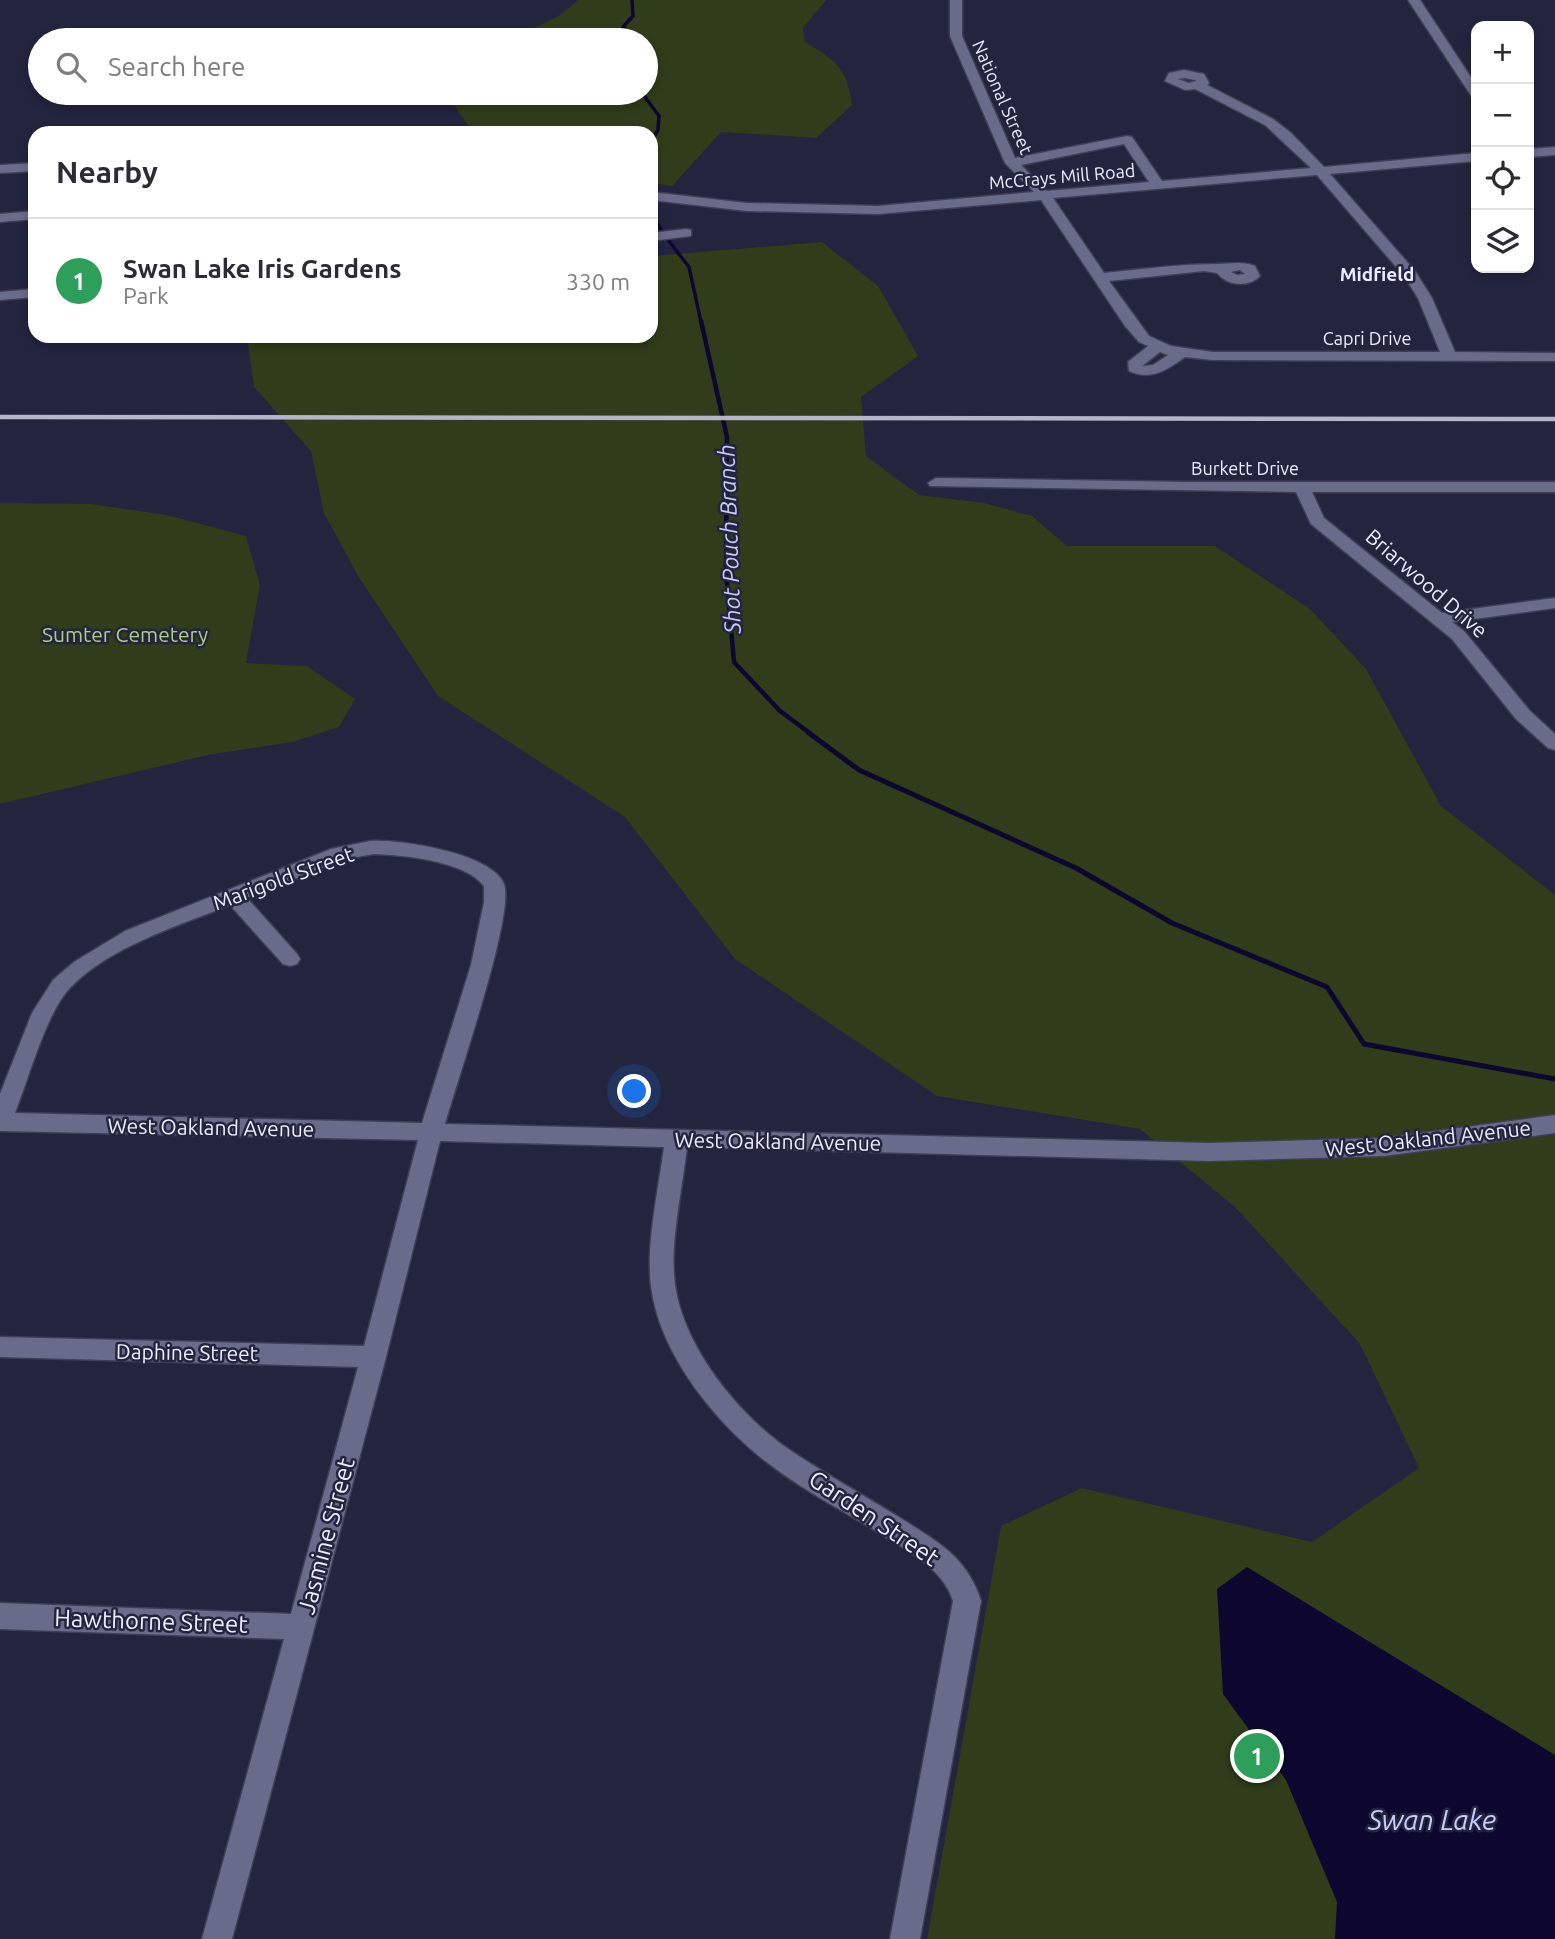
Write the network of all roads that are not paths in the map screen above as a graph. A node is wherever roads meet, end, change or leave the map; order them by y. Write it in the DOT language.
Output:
graph roads {
  1 [pos="956,0"];
  2 [pos="1414,0"];
  3 [pos="1199,86"];
  4 [pos="1471,86"];
  5 [pos="1555,150"];
  6 [pos="1534,152"];
  7 [pos="1471,157"];
  8 [pos="1011,163"];
  9 [pos="28,167"];
  10 [pos="0,169"];
  11 [pos="1319,169"];
  12 [pos="1157,185"];
  13 [pos="1045,195"];
  14 [pos="658,197"];
  15 [pos="28,216"];
  16 [pos="0,218"];
  17 [pos="1224,269"];
  18 [pos="1101,278"];
  19 [pos="28,294"];
  20 [pos="0,296"];
  21 [pos="1157,347"];
  22 [pos="1180,353"];
  23 [pos="1555,357"];
  24 [pos="1450,358"];
  25 [pos="936,483"];
  26 [pos="1303,487"];
  27 [pos="1555,487"];
  28 [pos="1555,603"];
  29 [pos="1440,619"];
  30 [pos="1555,744"];
  31 [pos="233,895"];
  32 [pos="290,959"];
  33 [pos="0,1122"];
  34 [pos="1555,1124"];
  35 [pos="431,1132"];
  36 [pos="677,1138"];
  37 [pos="0,1347"];
  38 [pos="374,1357"];
  39 [pos="0,1616"];
  40 [pos="301,1627"];
  41 [pos="217,1939"];
  42 [pos="905,1939"];
  1 -- 8 [label="street, National Street"];
  2 -- 4 [label="street"];
  3 -- 11 [label="street"];
  5 -- 6 [label="street"];
  7 -- 11 [label="street, McCrays Mill Road"];
  8 -- 12 [label="street"];
  8 -- 13 [label="street, National Street"];
  9 -- 10 [label="street"];
  11 -- 12 [label="street, McCrays Mill Road"];
  11 -- 24 [label="street"];
  12 -- 13 [label="street, McCrays Mill Road"];
  13 -- 14 [label="street, McCrays Mill Road"];
  13 -- 18 [label="street, Capri Drive"];
  15 -- 16 [label="street"];
  17 -- 18 [label="street"];
  18 -- 21 [label="street, Capri Drive"];
  19 -- 20 [label="street"];
  21 -- 22 [label="street, Capri Drive"];
  21 -- 22 [label="street"];
  22 -- 24 [label="street, Capri Drive"];
  23 -- 24 [label="street, Capri Drive"];
  25 -- 26 [label="street, Burkett Drive"];
  26 -- 27 [label="street, Burkett Drive"];
  26 -- 29 [label="street, Briarwood Drive"];
  28 -- 29 [label="street"];
  29 -- 30 [label="street, Briarwood Drive"];
  31 -- 32 [label="street"];
  31 -- 33 [label="street, Marigold Street"];
  31 -- 35 [label="street, Marigold Street"];
  33 -- 35 [label="street, West Oakland Avenue"];
  34 -- 36 [label="street, West Oakland Avenue"];
  35 -- 36 [label="street, West Oakland Avenue"];
  35 -- 38 [label="street, Jasmine Street"];
  36 -- 42 [label="street, Garden Street"];
  37 -- 38 [label="street, Daphine Street"];
  38 -- 40 [label="street, Jasmine Street"];
  39 -- 40 [label="street, Hawthorne Street"];
  40 -- 41 [label="street, Jasmine Street"];
}
